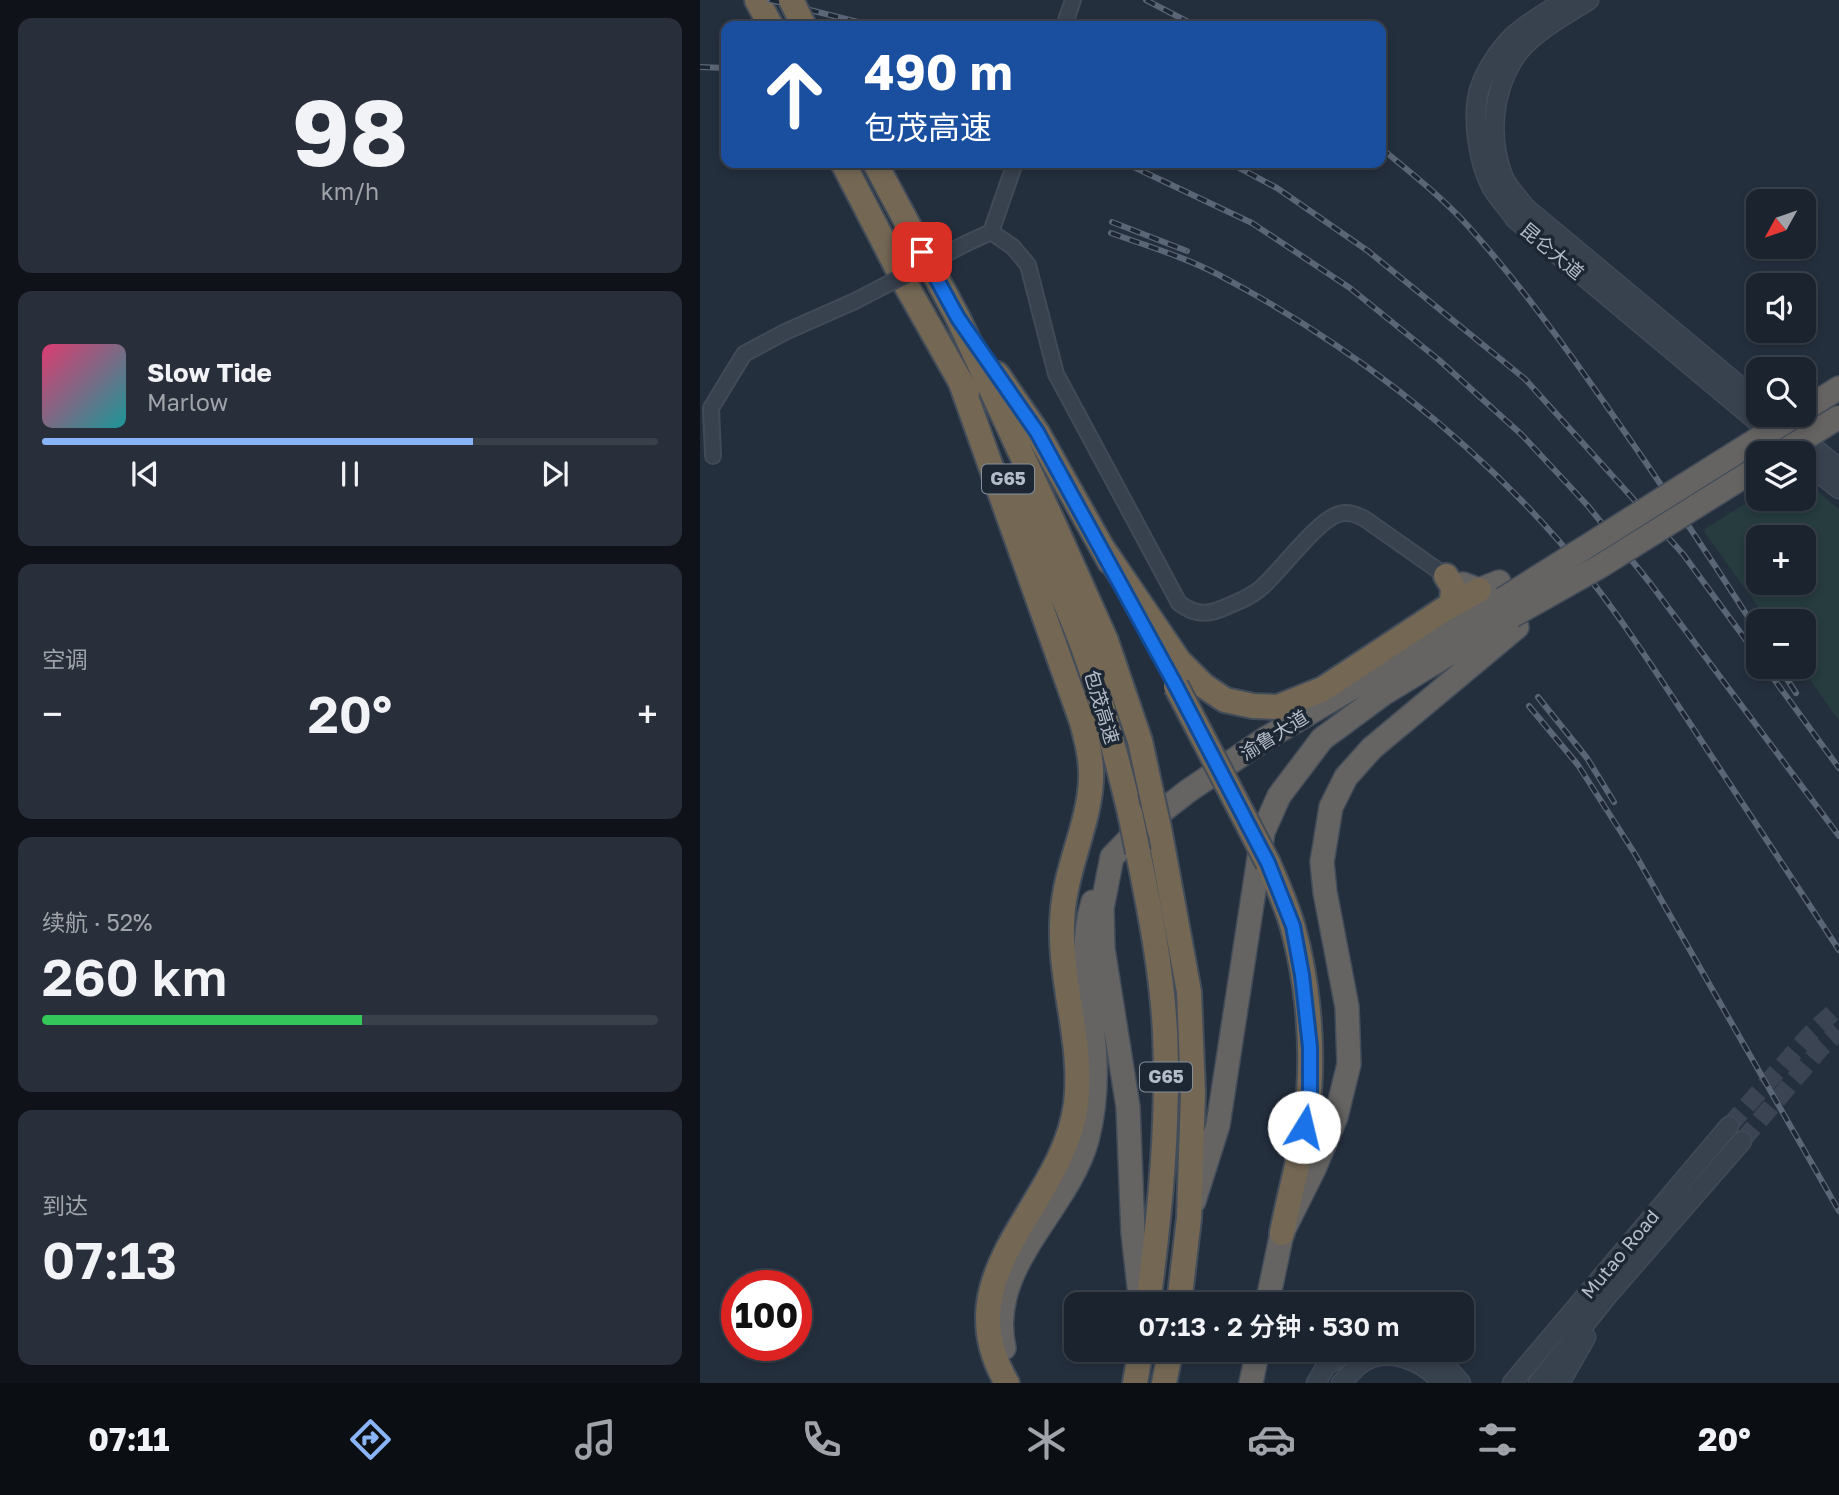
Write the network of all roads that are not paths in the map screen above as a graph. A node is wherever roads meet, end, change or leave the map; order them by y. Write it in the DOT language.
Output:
graph roads {
  1 [pos="757,0"];
  2 [pos="791,0"];
  3 [pos="1073,0"];
  4 [pos="1566,0"];
  5 [pos="1589,0"];
  6 [pos="768,21"];
  7 [pos="802,21"];
  8 [pos="1066,21"];
  9 [pos="846,168"];
  10 [pos="878,168"];
  11 [pos="1013,168"];
  12 [pos="991,232"];
  13 [pos="958,318"];
  14 [pos="960,380"];
  15 [pos="1839,388"];
  16 [pos="1746,391"];
  17 [pos="1816,402"];
  18 [pos="1839,417"];
  19 [pos="1779,427"];
  20 [pos="1789,427"];
  21 [pos="1781,441"];
  22 [pos="1801,441"];
  23 [pos="713,456"];
  24 [pos="1839,468"];
  25 [pos="1816,471"];
  26 [pos="1746,474"];
  27 [pos="1839,489"];
  28 [pos="1103,549"];
  29 [pos="1592,557"];
  30 [pos="1446,576"];
  31 [pos="1502,603"];
  32 [pos="1439,612"];
  33 [pos="1112,857"];
  34 [pos="1729,1126"];
  35 [pos="1742,1141"];
  36 [pos="1189,1217"];
  37 [pos="1282,1233"];
  38 [pos="1140,1292"];
  39 [pos="1150,1292"];
  40 [pos="1180,1292"];
  41 [pos="1270,1292"];
  42 [pos="1610,1293"];
  43 [pos="1139,1362"];
  44 [pos="1168,1362"];
  45 [pos="1256,1362"];
  46 [pos="1260,1362"];
  47 [pos="1332,1362"];
  48 [pos="1443,1362"];
  49 [pos="1007,1383"];
  50 [pos="1016,1383"];
  51 [pos="1135,1383"];
  52 [pos="1164,1383"];
  53 [pos="1251,1383"];
  54 [pos="1261,1383"];
  55 [pos="1316,1383"];
  56 [pos="1341,1383"];
  57 [pos="1442,1383"];
  58 [pos="1461,1383"];
  59 [pos="1512,1383"];
  60 [pos="1538,1383"];
  61 [pos="1560,1383"];
  1 -- 6 [label="highway"];
  2 -- 7 [label="highway, bridge"];
  3 -- 8 [label="street"];
  4 -- 21 [label="street, 昆仑大道"];
  5 -- 16 [label="street"];
  9 -- 14 [label="highway, 包茂高速 / G65"];
  10 -- 13 [label="highway, 包茂高速 / G65"];
  11 -- 12 [label="street"];
  12 -- 23 [label="street, bridge"];
  12 -- 30 [label="street"];
  13 -- 28 [label="highway"];
  13 -- 36 [label="highway, 包茂高速 / G65, bridge"];
  14 -- 39 [label="highway, 包茂高速 / G65, bridge"];
  14 -- 49 [label="highway"];
  15 -- 17 [label="highway"];
  18 -- 22 [label="highway, bridge"];
  19 -- 29 [label="highway, bridge"];
  20 -- 24 [label="street"];
  25 -- 27 [label="street"];
  26 -- 29 [label="highway, bridge"];
  28 -- 32 [label="highway"];
  28 -- 37 [label="highway, bridge"];
  29 -- 31 [label="highway, bridge"];
  29 -- 31 [label="highway, bridge"];
  30 -- 31 [label="highway"];
  30 -- 32 [label="highway"];
  31 -- 32 [label="highway"];
  31 -- 33 [label="highway, 渝鲁大道"];
  31 -- 36 [label="highway"];
  31 -- 37 [label="highway"];
  33 -- 38 [label="highway"];
  33 -- 50 [label="highway"];
  34 -- 59 [label="street, Mutao Road"];
  35 -- 42 [label="street, Mutao Road"];
  36 -- 40 [label="highway, 包茂高速 / G65"];
  37 -- 41 [label="highway"];
  42 -- 60 [label="street, Mutao Road"];
  42 -- 61 [label="street"];
  43 -- 51 [label="highway"];
  44 -- 52 [label="highway"];
  45 -- 53 [label="highway"];
  46 -- 54 [label="highway"];
  47 -- 55 [label="street"];
  48 -- 58 [label="street"];
  56 -- 57 [label="street"];
}
